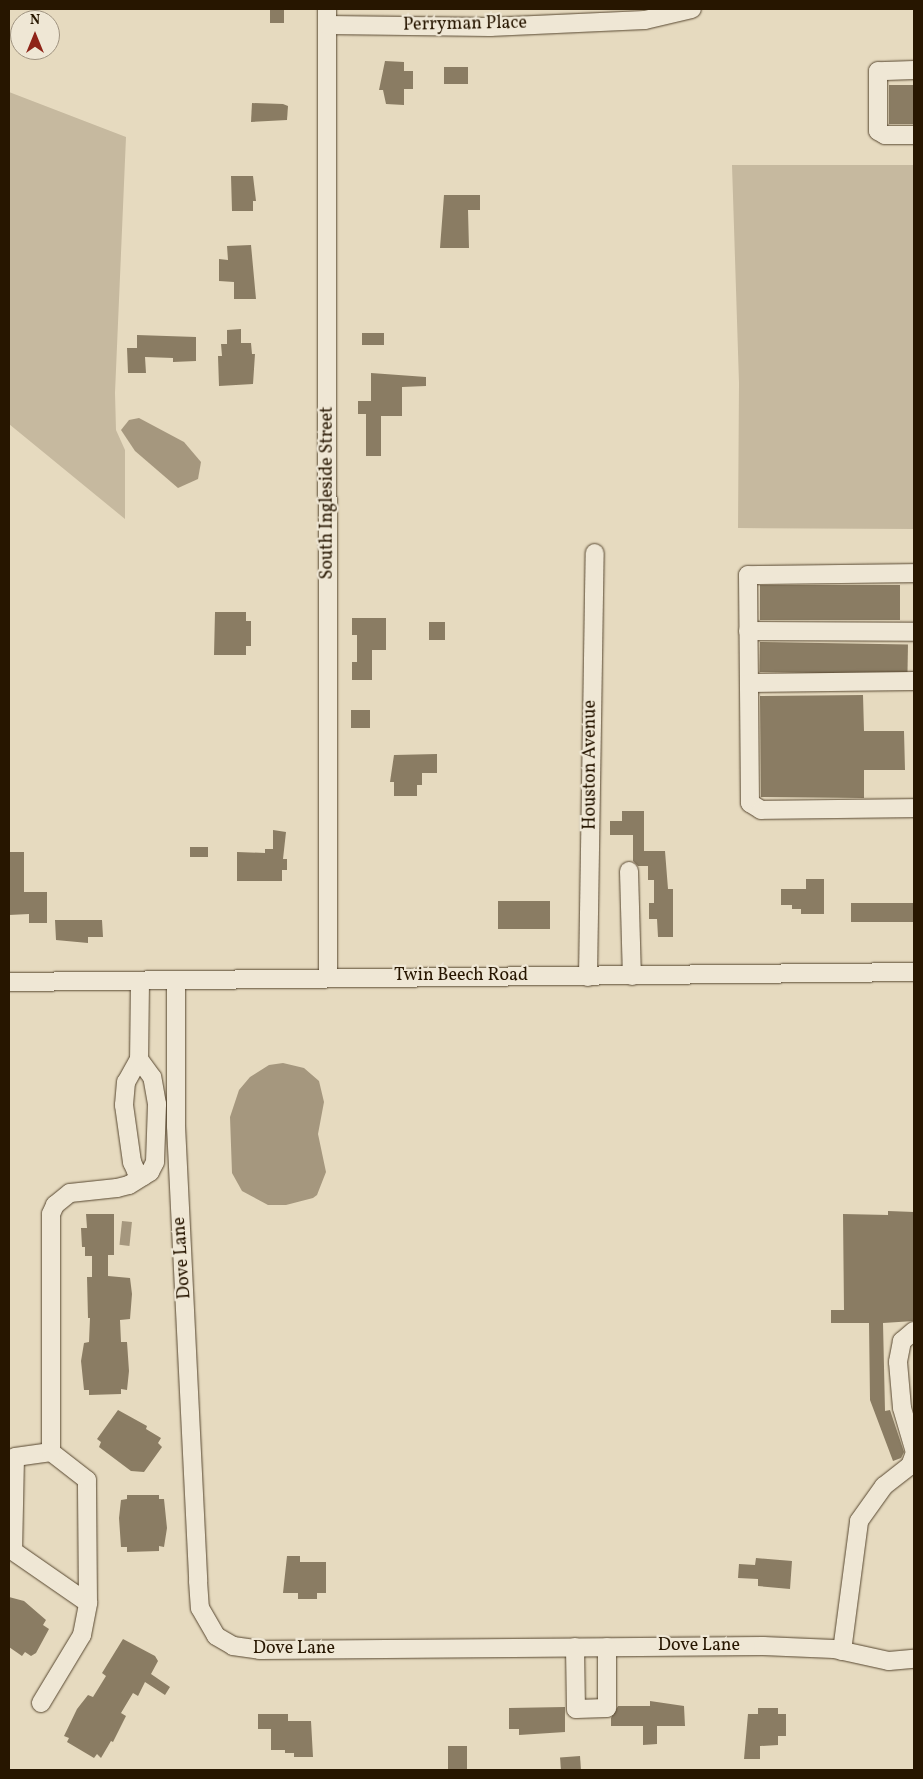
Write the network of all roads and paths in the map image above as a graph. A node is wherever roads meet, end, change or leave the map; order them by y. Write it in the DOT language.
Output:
graph roads {
  1 [pos="692,9"];
  2 [pos="327,17"];
  3 [pos="914,70"];
  4 [pos="914,135"];
  5 [pos="595,553"];
  6 [pos="914,573"];
  7 [pos="748,631"];
  8 [pos="914,632"];
  9 [pos="914,681"];
  10 [pos="749,683"];
  11 [pos="914,808"];
  12 [pos="629,871"];
  13 [pos="914,972"];
  14 [pos="328,976"];
  15 [pos="632,976"];
  16 [pos="588,977"];
  17 [pos="9,982"];
  18 [pos="140,982"];
  19 [pos="176,982"];
  20 [pos="139,1059"];
  21 [pos="143,1176"];
  22 [pos="914,1331"];
  23 [pos="914,1449"];
  24 [pos="51,1452"];
  25 [pos="914,1455"];
  26 [pos="88,1603"];
  27 [pos="575,1647"];
  28 [pos="607,1647"];
  29 [pos="842,1651"];
  30 [pos="914,1659"];
  31 [pos="41,1703"];
  1 -- 2 [label="street, Perryman Place"];
  2 -- 14 [label="street, South Ingleside Street"];
  3 -- 4 [label="street"];
  5 -- 16 [label="street, Houston Avenue"];
  6 -- 7 [label="street"];
  7 -- 8 [label="street"];
  7 -- 10 [label="street"];
  9 -- 10 [label="street"];
  10 -- 11 [label="street"];
  12 -- 15 [label="street"];
  13 -- 15 [label="street, Twin Beech Road"];
  14 -- 16 [label="street, Twin Beech Road"];
  14 -- 19 [label="street, Twin Beech Road"];
  15 -- 16 [label="street, Twin Beech Road"];
  17 -- 18 [label="street, Twin Beech Road"];
  18 -- 19 [label="street, Twin Beech Road"];
  18 -- 20 [label="street"];
  19 -- 27 [label="street, Dove Lane"];
  20 -- 21 [label="street"];
  20 -- 21 [label="street"];
  21 -- 24 [label="street"];
  22 -- 23 [label="street"];
  24 -- 26 [label="street"];
  24 -- 26 [label="street"];
  25 -- 29 [label="street"];
  26 -- 31 [label="street"];
  27 -- 28 [label="street, Dove Lane"];
  27 -- 28 [label="street"];
  28 -- 29 [label="street, Dove Lane"];
  29 -- 30 [label="street, Dove Lane"];
}
